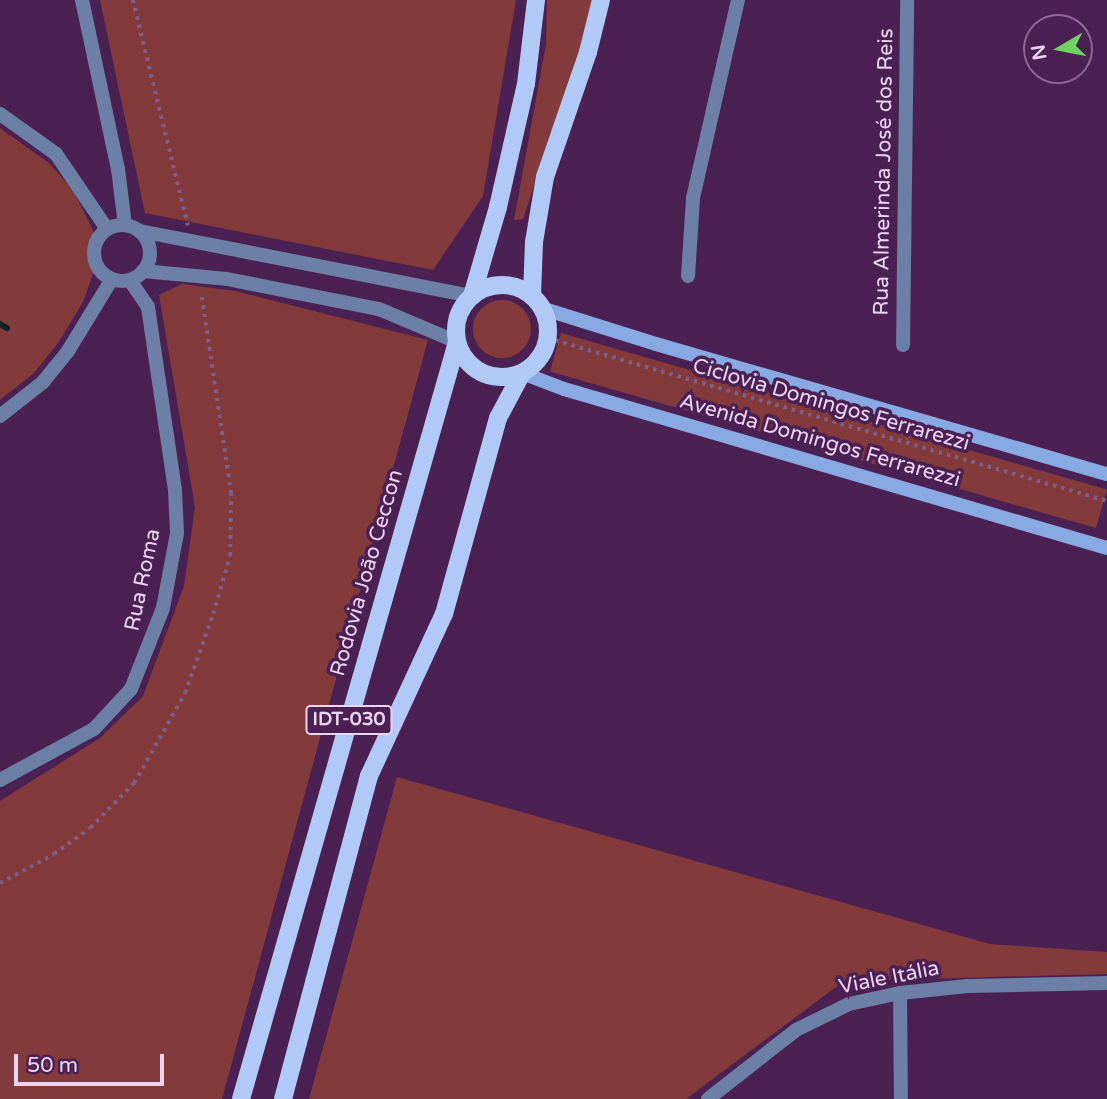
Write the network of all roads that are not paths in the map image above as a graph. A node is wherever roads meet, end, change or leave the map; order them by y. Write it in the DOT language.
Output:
graph roads {
  1 [pos="82,0"];
  2 [pos="536,0"];
  3 [pos="601,0"];
  4 [pos="738,0"];
  5 [pos="907,0"];
  6 [pos="0,114"];
  7 [pos="125,225"];
  8 [pos="107,229"];
  9 [pos="140,231"];
  10 [pos="143,271"];
  11 [pos="688,275"];
  12 [pos="112,279"];
  13 [pos="130,280"];
  14 [pos="472,296"];
  15 [pos="536,302"];
  16 [pos="457,342"];
  17 [pos="903,345"];
  18 [pos="522,373"];
  19 [pos="0,416"];
  20 [pos="1107,474"];
  21 [pos="1107,548"];
  22 [pos="0,780"];
  23 [pos="1107,983"];
  24 [pos="900,993"];
  25 [pos="241,1099"];
  26 [pos="283,1099"];
  27 [pos="708,1099"];
  28 [pos="901,1099"];
  1 -- 7 [label="street"];
  2 -- 14 [label="main road"];
  3 -- 15 [label="main road"];
  4 -- 11 [label="street"];
  5 -- 17 [label="street, Rua Almerinda José dos Reis"];
  6 -- 8 [label="street"];
  7 -- 8 [label="street"];
  7 -- 9 [label="street"];
  8 -- 12 [label="street"];
  9 -- 10 [label="street"];
  9 -- 14 [label="street"];
  10 -- 13 [label="street"];
  10 -- 16 [label="street"];
  12 -- 13 [label="street"];
  12 -- 19 [label="street"];
  13 -- 22 [label="street, Rua Roma"];
  14 -- 15 [label="main road"];
  14 -- 16 [label="main road"];
  15 -- 18 [label="main road"];
  15 -- 20 [label="main road"];
  16 -- 18 [label="main road"];
  16 -- 25 [label="main road, Rodovia João Ceccon / IDT-030"];
  18 -- 21 [label="main road, Avenida Domingos Ferrarezzi"];
  18 -- 26 [label="main road, IDT-030"];
  23 -- 24 [label="street, Viale Itália"];
  24 -- 27 [label="street, Viale Itália"];
  24 -- 28 [label="street"];
}
